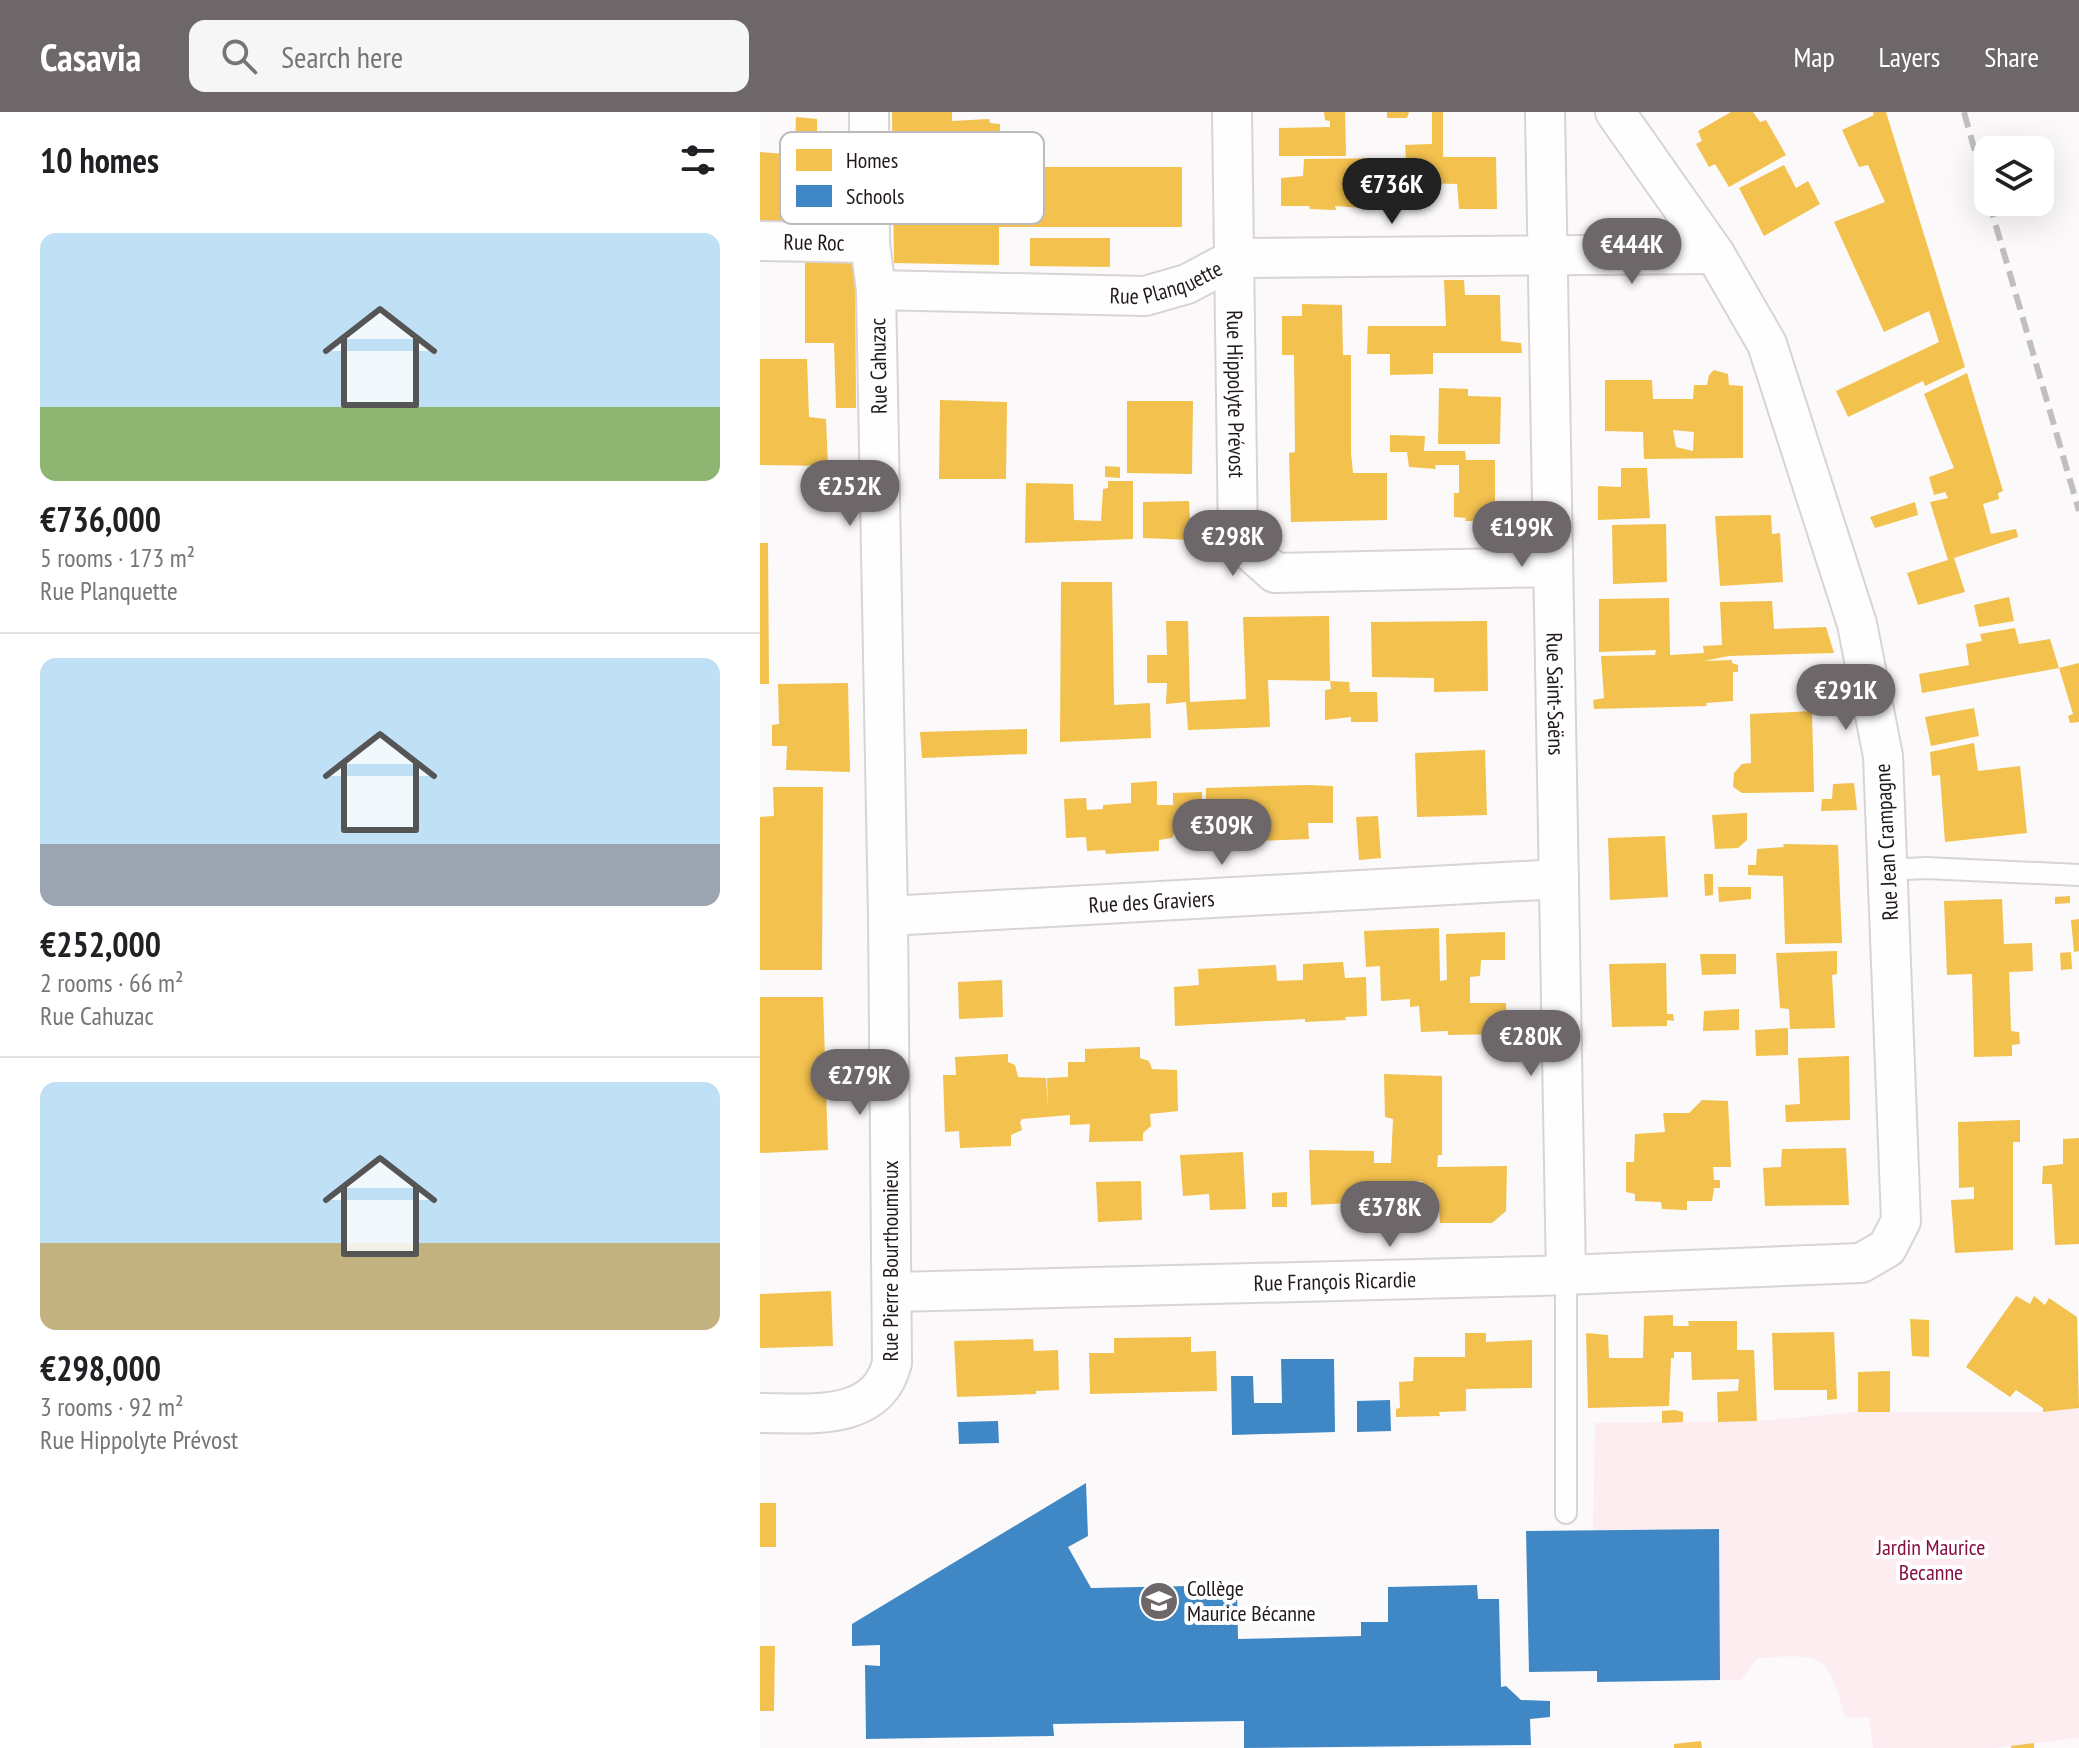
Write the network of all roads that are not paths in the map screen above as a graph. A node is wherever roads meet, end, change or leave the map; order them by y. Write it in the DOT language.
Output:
graph roads {
  1 [pos="869,112"];
  2 [pos="1232,112"];
  3 [pos="1545,112"];
  4 [pos="1615,112"];
  5 [pos="869,132"];
  6 [pos="870,224"];
  7 [pos="760,241"];
  8 [pos="870,243"];
  9 [pos="1715,254"];
  10 [pos="1547,257"];
  11 [pos="1236,258"];
  12 [pos="876,290"];
  13 [pos="1553,567"];
  14 [pos="885,764"];
  15 [pos="1887,870"];
  16 [pos="2079,875"];
  17 [pos="1559,879"];
  18 [pos="888,916"];
  19 [pos="1901,1221"];
  20 [pos="1566,1275"];
  21 [pos="893,1292"];
  22 [pos="760,1413"];
  23 [pos="1566,1513"];
  1 -- 5 [label="street, Rue Cahuzac"];
  2 -- 11 [label="street, Rue Hippolyte Prévost"];
  3 -- 10 [label="street, Rue Saint-Saëns"];
  4 -- 9 [label="street, Rue Jean Crampagne"];
  6 -- 8 [label="street, Rue Cahuzac"];
  7 -- 8 [label="street, Rue Roc"];
  8 -- 12 [label="street, Rue Cahuzac"];
  9 -- 10 [label="street, Rue Planquette"];
  9 -- 15 [label="street, Rue Jean Crampagne"];
  10 -- 11 [label="street, Rue Planquette"];
  10 -- 13 [label="street, Rue Saint-Saëns"];
  11 -- 12 [label="street, Rue Planquette"];
  11 -- 13 [label="street, Rue Hippolyte Prévost"];
  12 -- 14 [label="street, Rue Cahuzac"];
  13 -- 17 [label="street, Rue Saint-Saëns"];
  14 -- 18 [label="street, Rue Pierre Bourthoumieux"];
  15 -- 16 [label="lane"];
  15 -- 19 [label="street, Rue Jean Crampagne"];
  17 -- 18 [label="street, Rue des Graviers"];
  17 -- 20 [label="street, Rue Saint-Saëns"];
  18 -- 21 [label="street, Rue Pierre Bourthoumieux"];
  19 -- 20 [label="street, Rue François Ricardie"];
  20 -- 21 [label="street, Rue François Ricardie"];
  20 -- 23 [label="lane"];
  21 -- 22 [label="street, Rue Pierre Bourthoumieux"];
}
